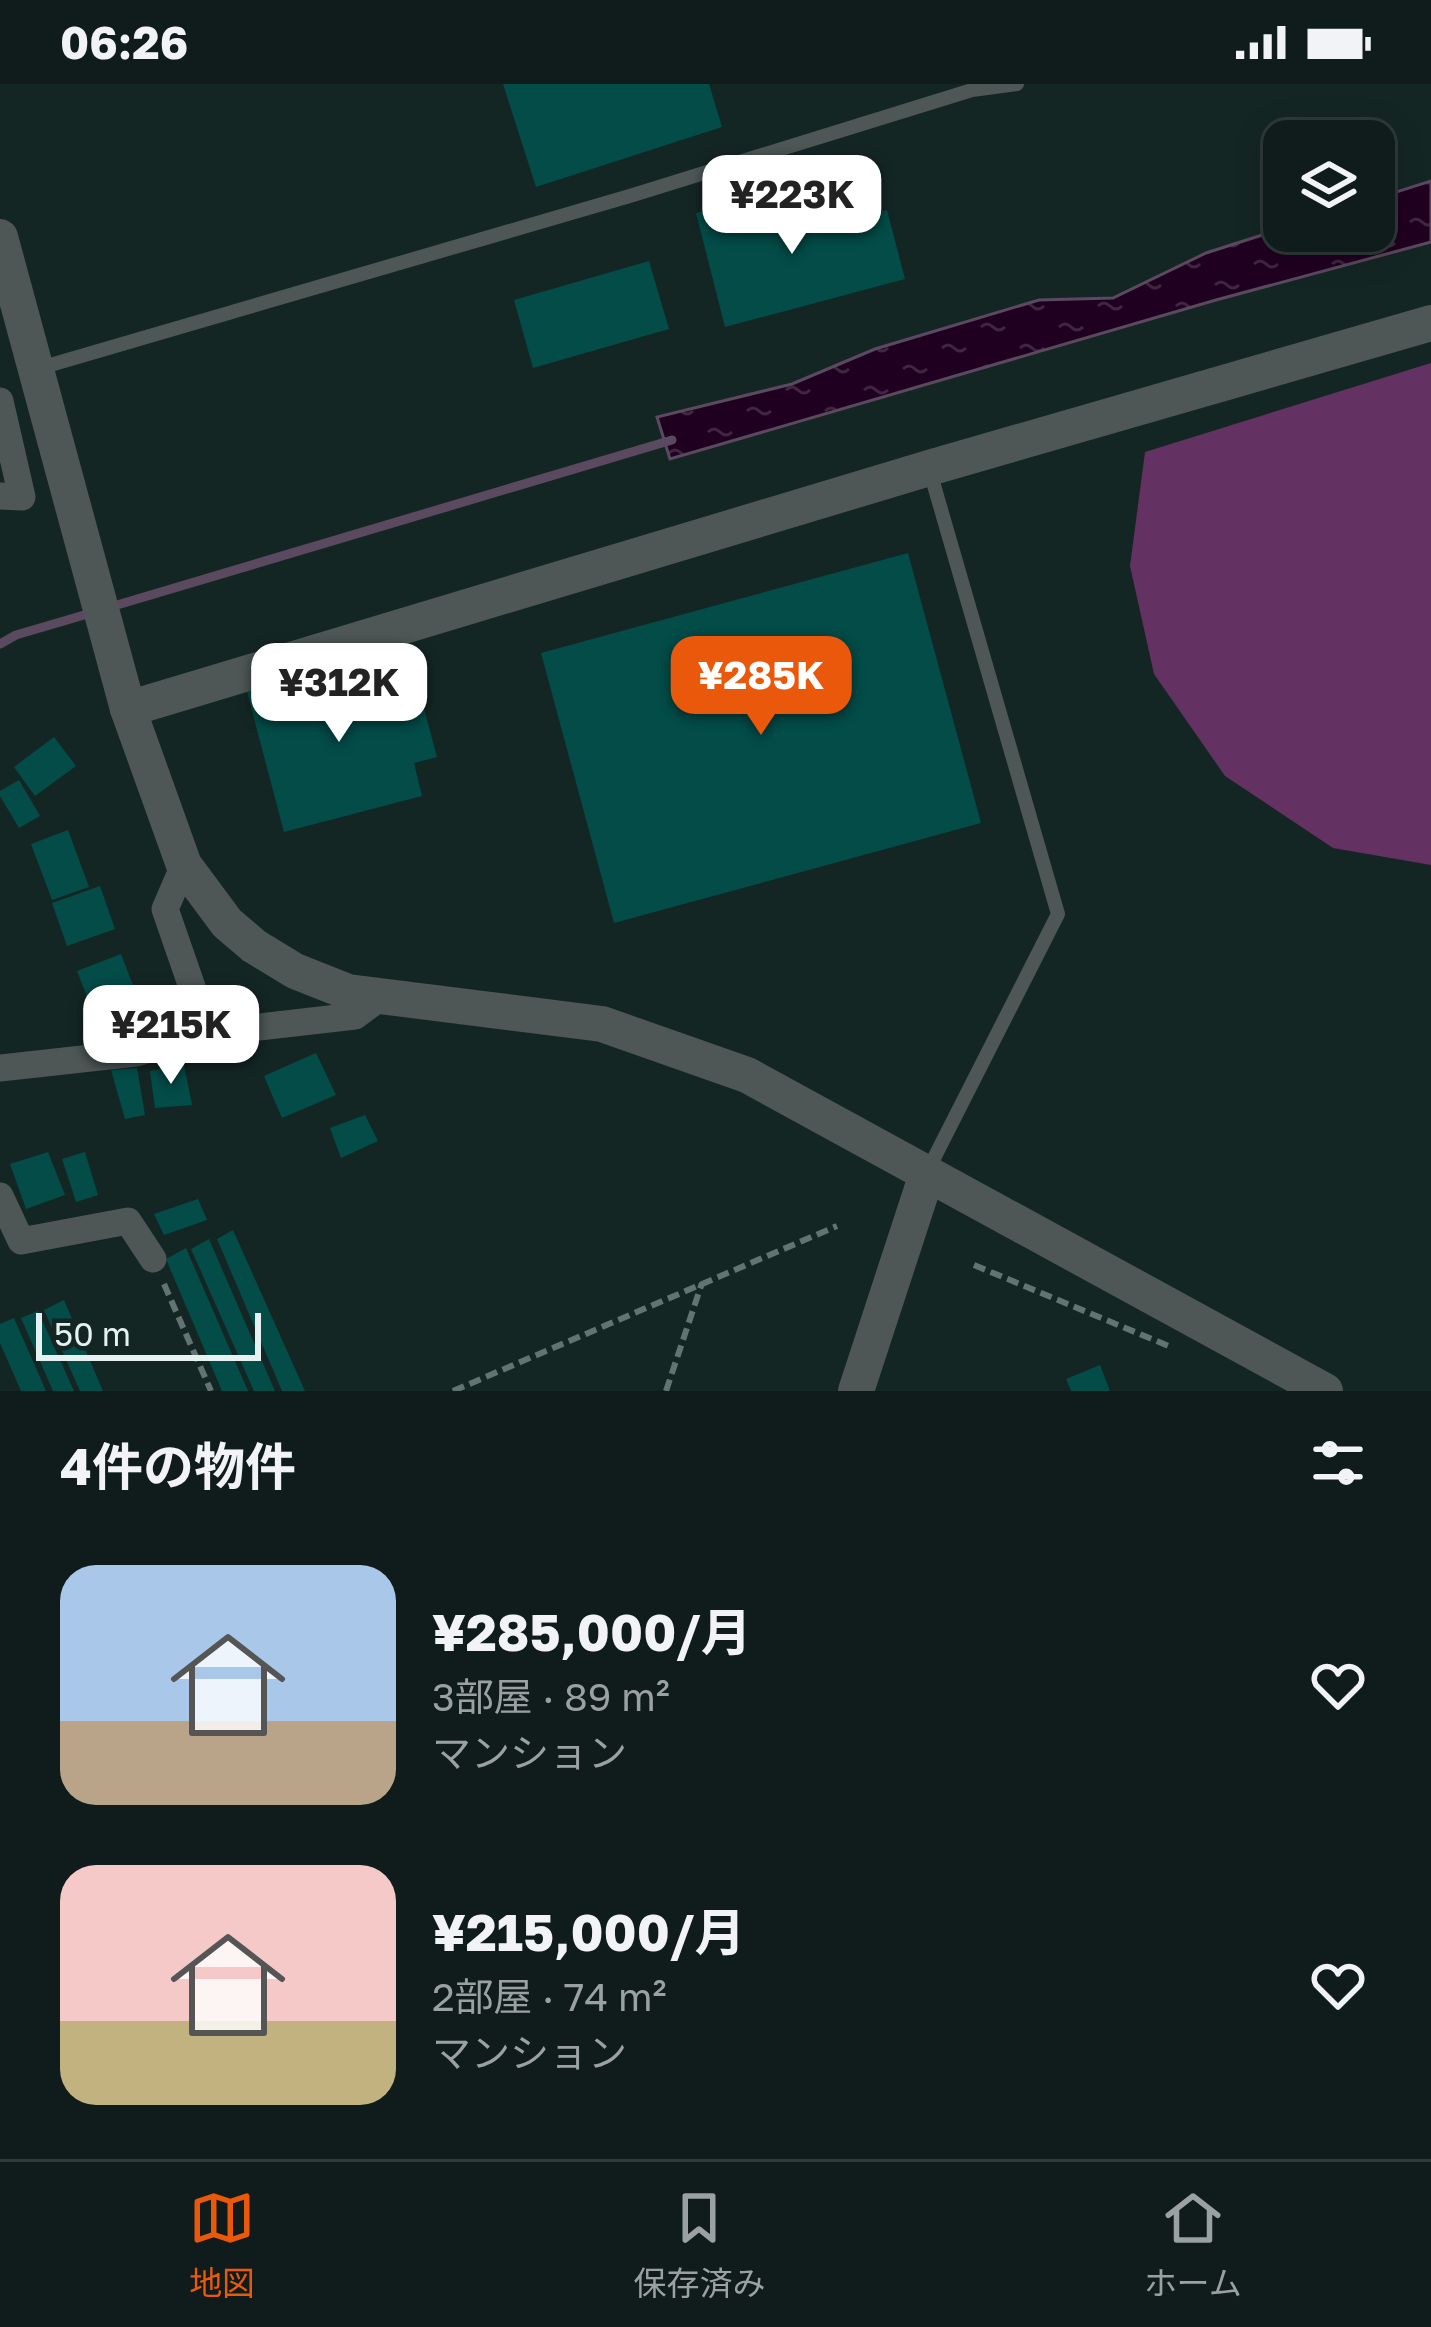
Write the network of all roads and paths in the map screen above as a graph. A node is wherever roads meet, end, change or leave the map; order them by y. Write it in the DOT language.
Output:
graph roads {
  1 [pos="1017,84"];
  2 [pos="0,237"];
  3 [pos="1431,323"];
  4 [pos="35,369"];
  5 [pos="0,401"];
  6 [pos="929,468"];
  7 [pos="0,496"];
  8 [pos="128,709"];
  9 [pos="184,865"];
  10 [pos="381,998"];
  11 [pos="208,1033"];
  12 [pos="0,1068"];
  13 [pos="926,1174"];
  14 [pos="0,1196"];
  15 [pos="837,1226"];
  16 [pos="153,1259"];
  17 [pos="974,1265"];
  18 [pos="703,1283"];
  19 [pos="1185,1352"];
  20 [pos="211,1391"];
  21 [pos="453,1391"];
  22 [pos="666,1391"];
  23 [pos="856,1391"];
  24 [pos="1325,1391"];
  1 -- 4 [label="lane"];
  2 -- 4 [label="street"];
  3 -- 6 [label="street"];
  4 -- 8 [label="street"];
  5 -- 7 [label="street"];
  6 -- 8 [label="street"];
  6 -- 13 [label="lane"];
  8 -- 9 [label="street"];
  9 -- 10 [label="street"];
  9 -- 11 [label="street"];
  10 -- 11 [label="street"];
  10 -- 13 [label="street"];
  11 -- 12 [label="street"];
  13 -- 23 [label="street"];
  13 -- 24 [label="street"];
  14 -- 16 [label="street"];
  15 -- 18 [label="path"];
  16 -- 20 [label="path"];
  17 -- 19 [label="path"];
  18 -- 21 [label="path"];
  18 -- 22 [label="path"];
}
